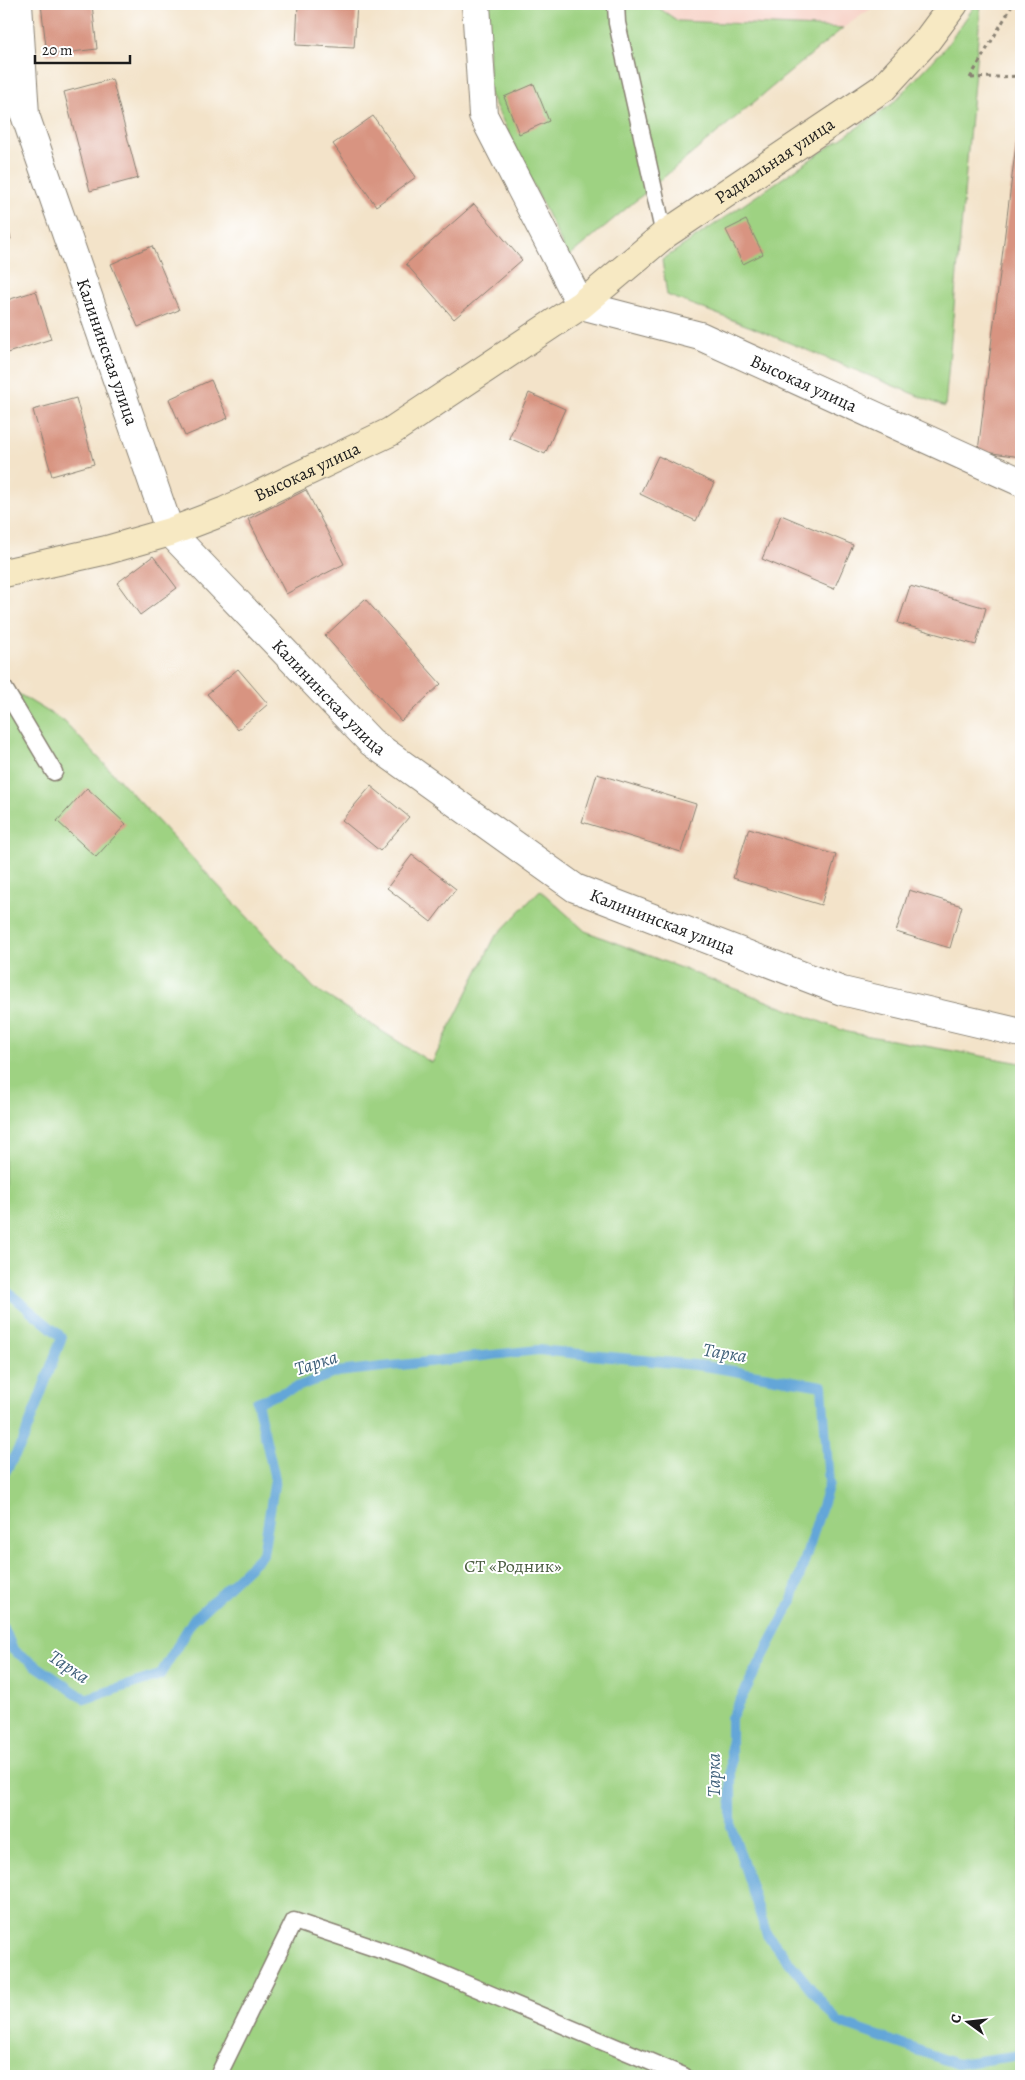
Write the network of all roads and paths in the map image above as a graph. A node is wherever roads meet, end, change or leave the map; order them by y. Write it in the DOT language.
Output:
graph roads {
  1 [pos="18,4"];
  2 [pos="476,4"];
  3 [pos="616,4"];
  4 [pos="954,4"];
  5 [pos="1013,4"];
  6 [pos="1021,76"];
  7 [pos="664,236"];
  8 [pos="581,305"];
  9 [pos="1021,482"];
  10 [pos="170,532"];
  11 [pos="4,573"];
  12 [pos="4,688"];
  13 [pos="54,772"];
  14 [pos="1021,1033"];
  15 [pos="218,2076"];
  16 [pos="684,2076"];
  1 -- 10 [label="street, Калининская улица"];
  2 -- 8 [label="street"];
  3 -- 7 [label="lane"];
  4 -- 7 [label="street, Радиальная улица"];
  5 -- 6 [label="path"];
  7 -- 8 [label="street, Радиальная улица"];
  8 -- 9 [label="street, Высокая улица"];
  8 -- 10 [label="street, Высокая улица"];
  10 -- 11 [label="street, Высокая улица"];
  10 -- 14 [label="street, Калининская улица"];
  12 -- 13 [label="lane"];
  15 -- 16 [label="lane"];
}
